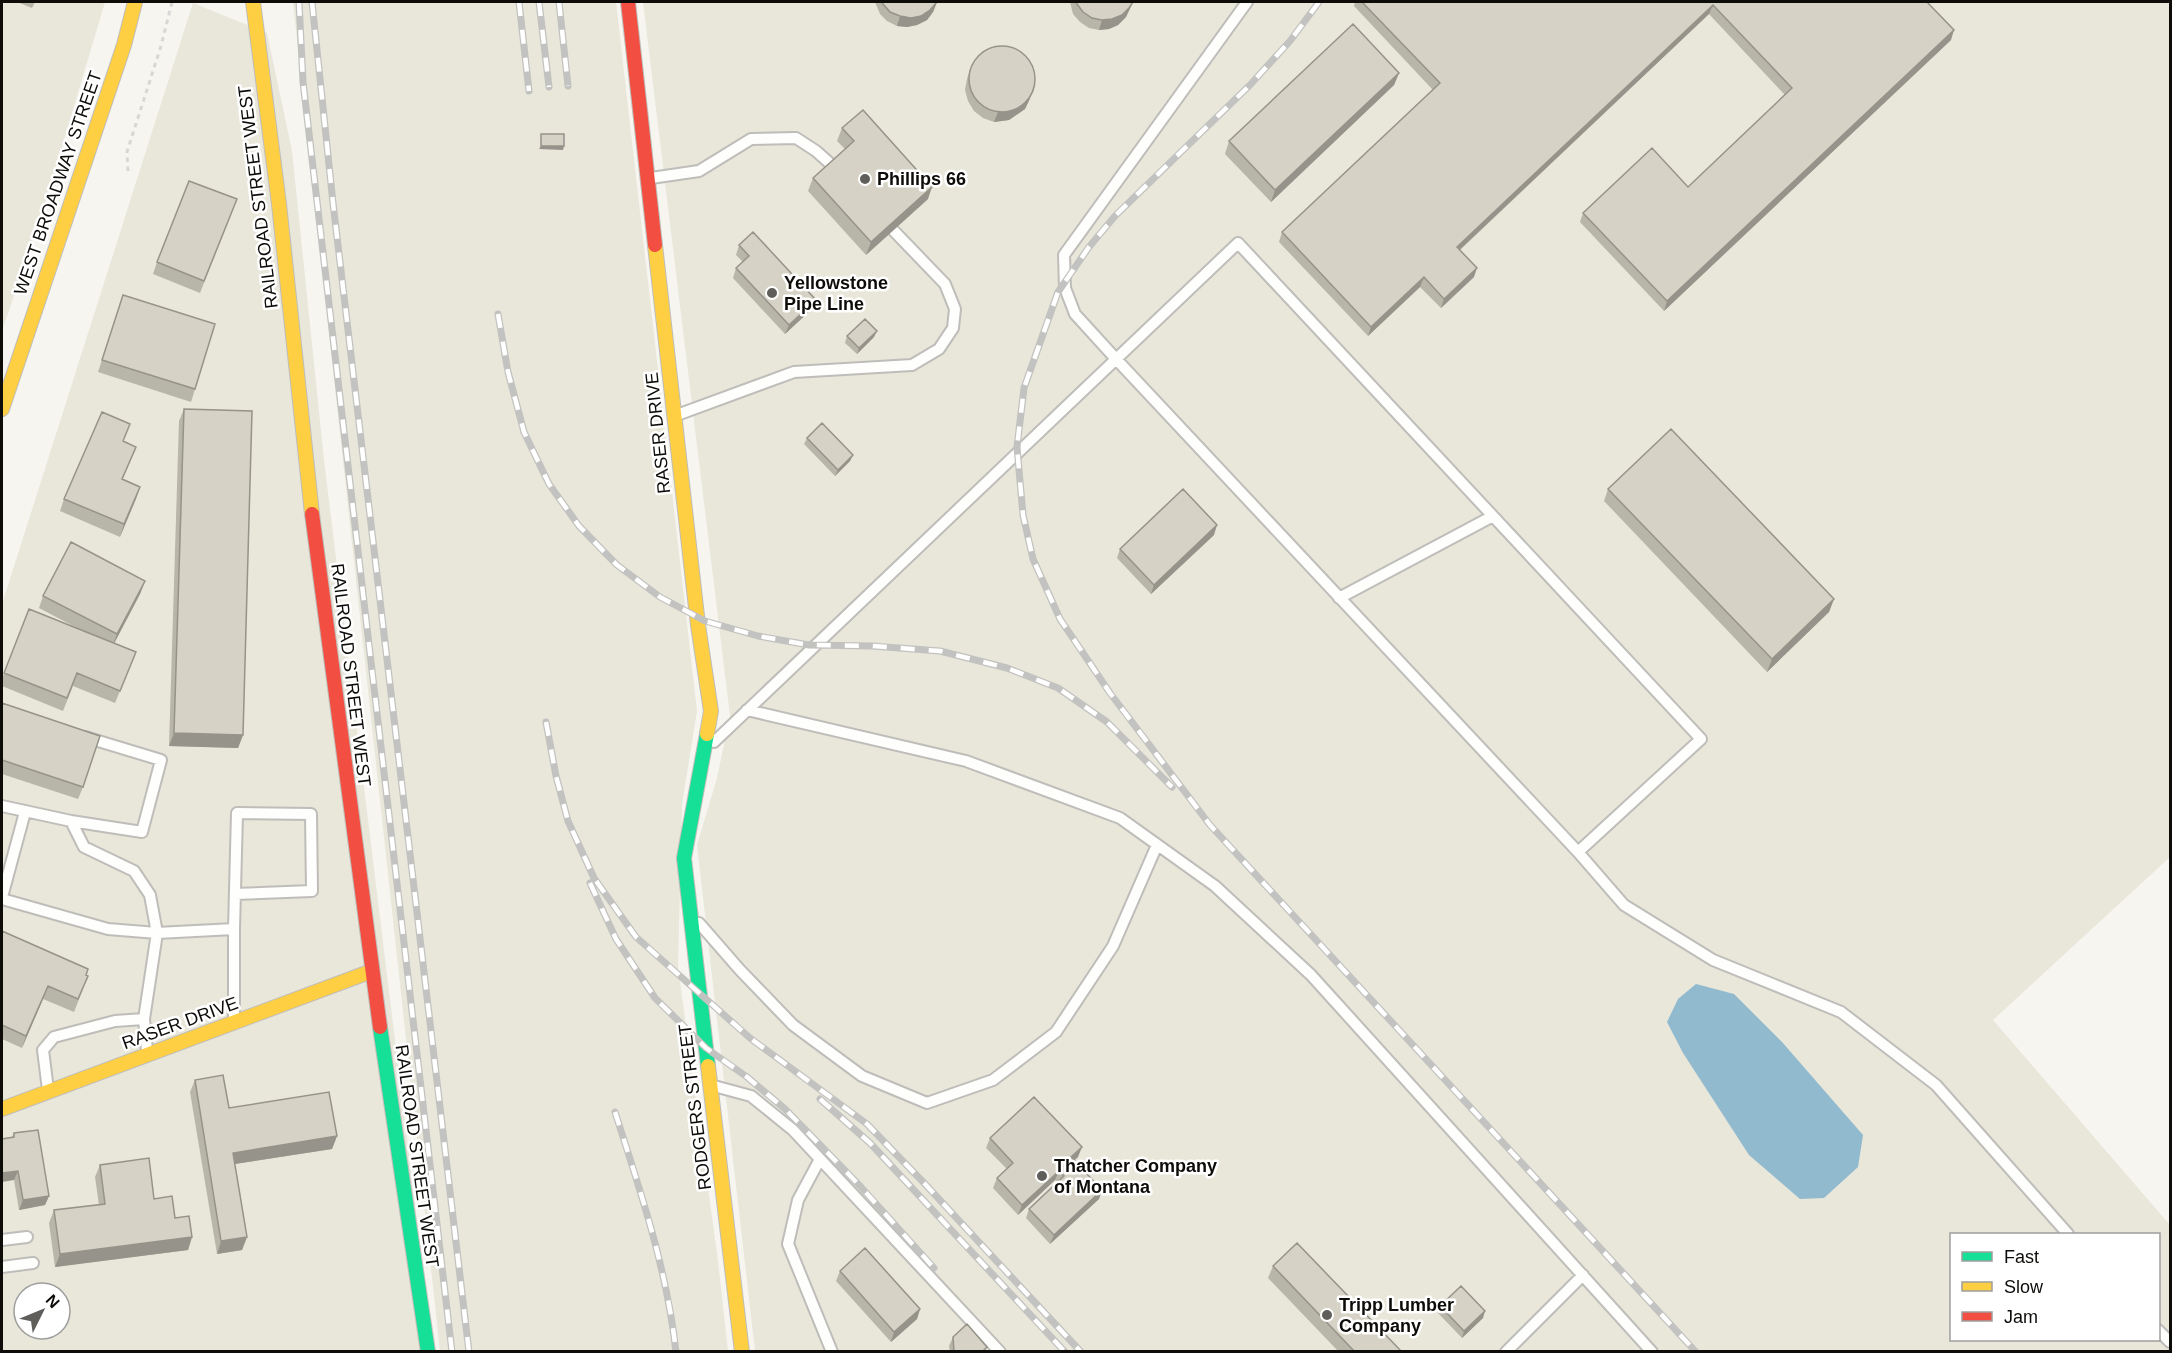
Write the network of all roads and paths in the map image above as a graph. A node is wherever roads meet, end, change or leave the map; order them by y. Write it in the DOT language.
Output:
graph roads {
  1 [pos="135,2"];
  2 [pos="172,2"];
  3 [pos="253,2"];
  4 [pos="628,2"];
  5 [pos="1247,2"];
  6 [pos="834,167"];
  7 [pos="128,171"];
  8 [pos="648,178"];
  9 [pos="893,230"];
  10 [pos="1116,360"];
  11 [pos="2,409"];
  12 [pos="675,416"];
  13 [pos="1493,516"];
  14 [pos="1339,598"];
  15 [pos="747,710"];
  16 [pos="70,732"];
  17 [pos="703,753"];
  18 [pos="2,806"];
  19 [pos="25,812"];
  20 [pos="71,822"];
  21 [pos="1157,845"];
  22 [pos="1578,852"];
  23 [pos="684,858"];
  24 [pos="235,894"];
  25 [pos="2,898"];
  26 [pos="691,914"];
  27 [pos="234,929"];
  28 [pos="157,933"];
  29 [pos="372,971"];
  30 [pos="144,1019"];
  31 [pos="234,1022"];
  32 [pos="147,1055"];
  33 [pos="711,1085"];
  34 [pos="49,1091"];
  35 [pos="2,1109"];
  36 [pos="820,1159"];
  37 [pos="2067,1233"];
  38 [pos="27,1237"];
  39 [pos="2,1240"];
  40 [pos="33,1263"];
  41 [pos="2,1267"];
  42 [pos="1583,1275"];
  43 [pos="428,1352"];
  44 [pos="742,1352"];
  45 [pos="832,1352"];
  46 [pos="1000,1352"];
  47 [pos="1506,1352"];
  48 [pos="1652,1352"];
  1 -- 11 [label="street, WEST BROADWAY STREET"];
  2 -- 7 [label="path"];
  3 -- 29 [label="street, RAILROAD STREET WEST"];
  4 -- 8 [label="street, RASER DRIVE"];
  5 -- 10 [label="lane"];
  6 -- 8 [label="lane"];
  8 -- 12 [label="street, RASER DRIVE"];
  9 -- 12 [label="lane"];
  10 -- 13 [label="lane"];
  10 -- 14 [label="lane"];
  10 -- 15 [label="lane"];
  12 -- 17 [label="street, RASER DRIVE"];
  13 -- 14 [label="lane"];
  13 -- 22 [label="lane"];
  14 -- 22 [label="lane"];
  15 -- 17 [label="lane"];
  15 -- 21 [label="lane"];
  16 -- 20 [label="lane"];
  17 -- 23 [label="street, RASER DRIVE"];
  18 -- 19 [label="lane"];
  19 -- 20 [label="lane"];
  19 -- 25 [label="lane"];
  20 -- 28 [label="lane"];
  21 -- 26 [label="lane"];
  21 -- 42 [label="lane"];
  22 -- 37 [label="lane"];
  23 -- 26 [label="street, RODGERS STREET"];
  24 -- 24 [label="lane"];
  24 -- 27 [label="lane"];
  25 -- 28 [label="lane"];
  26 -- 33 [label="street, RODGERS STREET"];
  27 -- 28 [label="lane"];
  27 -- 31 [label="lane"];
  28 -- 30 [label="lane"];
  29 -- 31 [label="street, RASER DRIVE"];
  29 -- 43 [label="street, RAILROAD STREET WEST"];
  30 -- 32 [label="lane"];
  30 -- 34 [label="lane"];
  31 -- 32 [label="street, RASER DRIVE"];
  32 -- 34 [label="street, RASER DRIVE"];
  33 -- 36 [label="lane"];
  33 -- 44 [label="street, RODGERS STREET"];
  34 -- 35 [label="street, RASER DRIVE"];
  36 -- 45 [label="lane"];
  36 -- 46 [label="lane"];
  38 -- 39 [label="lane"];
  40 -- 41 [label="lane"];
  42 -- 47 [label="lane"];
  42 -- 48 [label="lane"];
}
